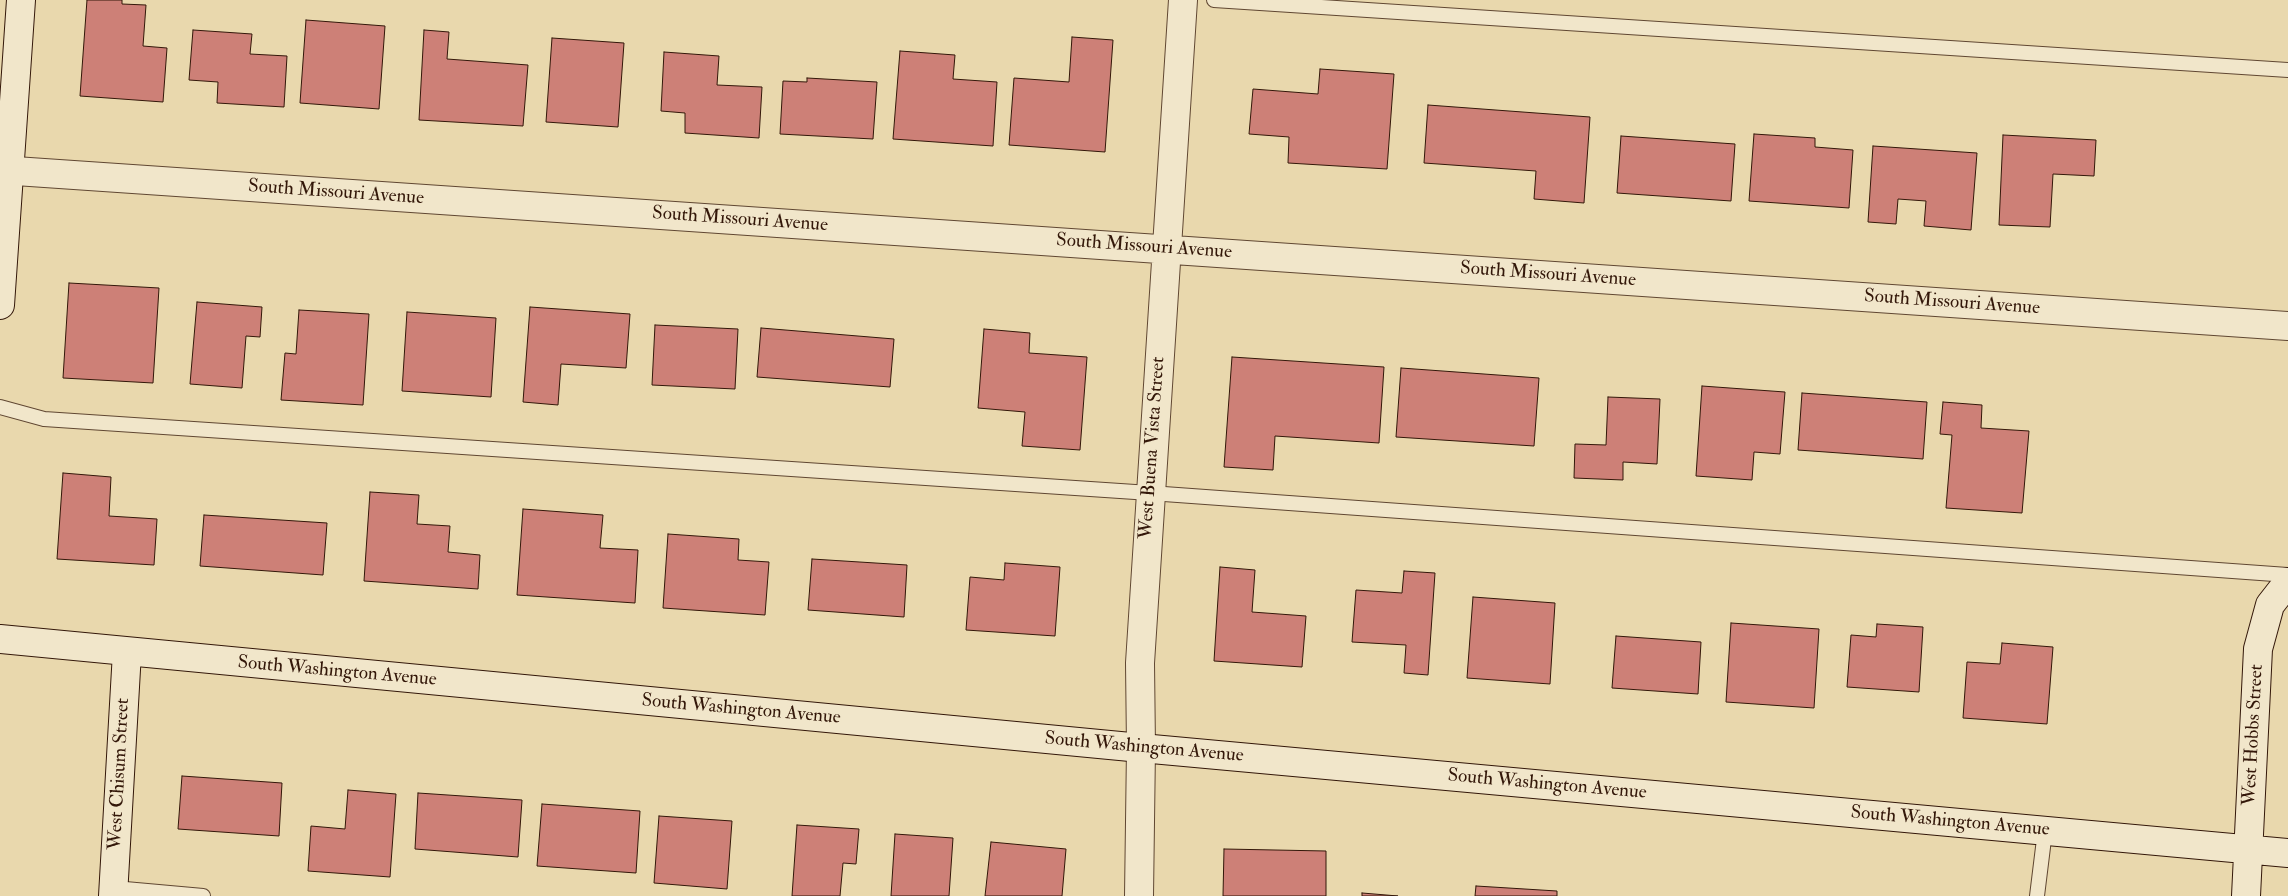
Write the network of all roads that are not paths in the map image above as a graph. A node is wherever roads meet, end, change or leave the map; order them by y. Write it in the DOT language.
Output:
graph roads {
  1 [pos="21,0"];
  2 [pos="1183,0"];
  3 [pos="1214,0"];
  4 [pos="2288,70"];
  5 [pos="4,171"];
  6 [pos="1166,249"];
  7 [pos="0,305"];
  8 [pos="2288,326"];
  9 [pos="0,407"];
  10 [pos="1150,493"];
  11 [pos="2288,575"];
  12 [pos="2288,582"];
  13 [pos="0,639"];
  14 [pos="127,652"];
  15 [pos="1141,748"];
  16 [pos="2045,831"];
  17 [pos="2248,849"];
  18 [pos="2288,853"];
  19 [pos="114,892"];
  20 [pos="203,896"];
  21 [pos="1139,896"];
  22 [pos="2037,896"];
  23 [pos="2246,896"];
  1 -- 5 [label="street"];
  2 -- 6 [label="street, West Buena Vista Street"];
  3 -- 4 [label="lane"];
  5 -- 6 [label="street, South Missouri Avenue"];
  5 -- 7 [label="street"];
  6 -- 8 [label="street, South Missouri Avenue"];
  6 -- 10 [label="street, West Buena Vista Street"];
  9 -- 10 [label="lane"];
  10 -- 11 [label="lane"];
  10 -- 15 [label="street, West Buena Vista Street"];
  12 -- 17 [label="street, West Hobbs Street"];
  13 -- 14 [label="street, South Washington Avenue"];
  14 -- 15 [label="street, South Washington Avenue"];
  14 -- 19 [label="street, West Chisum Street"];
  15 -- 16 [label="street, South Washington Avenue"];
  15 -- 21 [label="street, West Buena Vista Street"];
  16 -- 17 [label="street, South Washington Avenue"];
  16 -- 22 [label="lane"];
  17 -- 18 [label="street, South Washington Avenue"];
  17 -- 23 [label="street, West Hobbs Street"];
  19 -- 20 [label="lane"];
}
